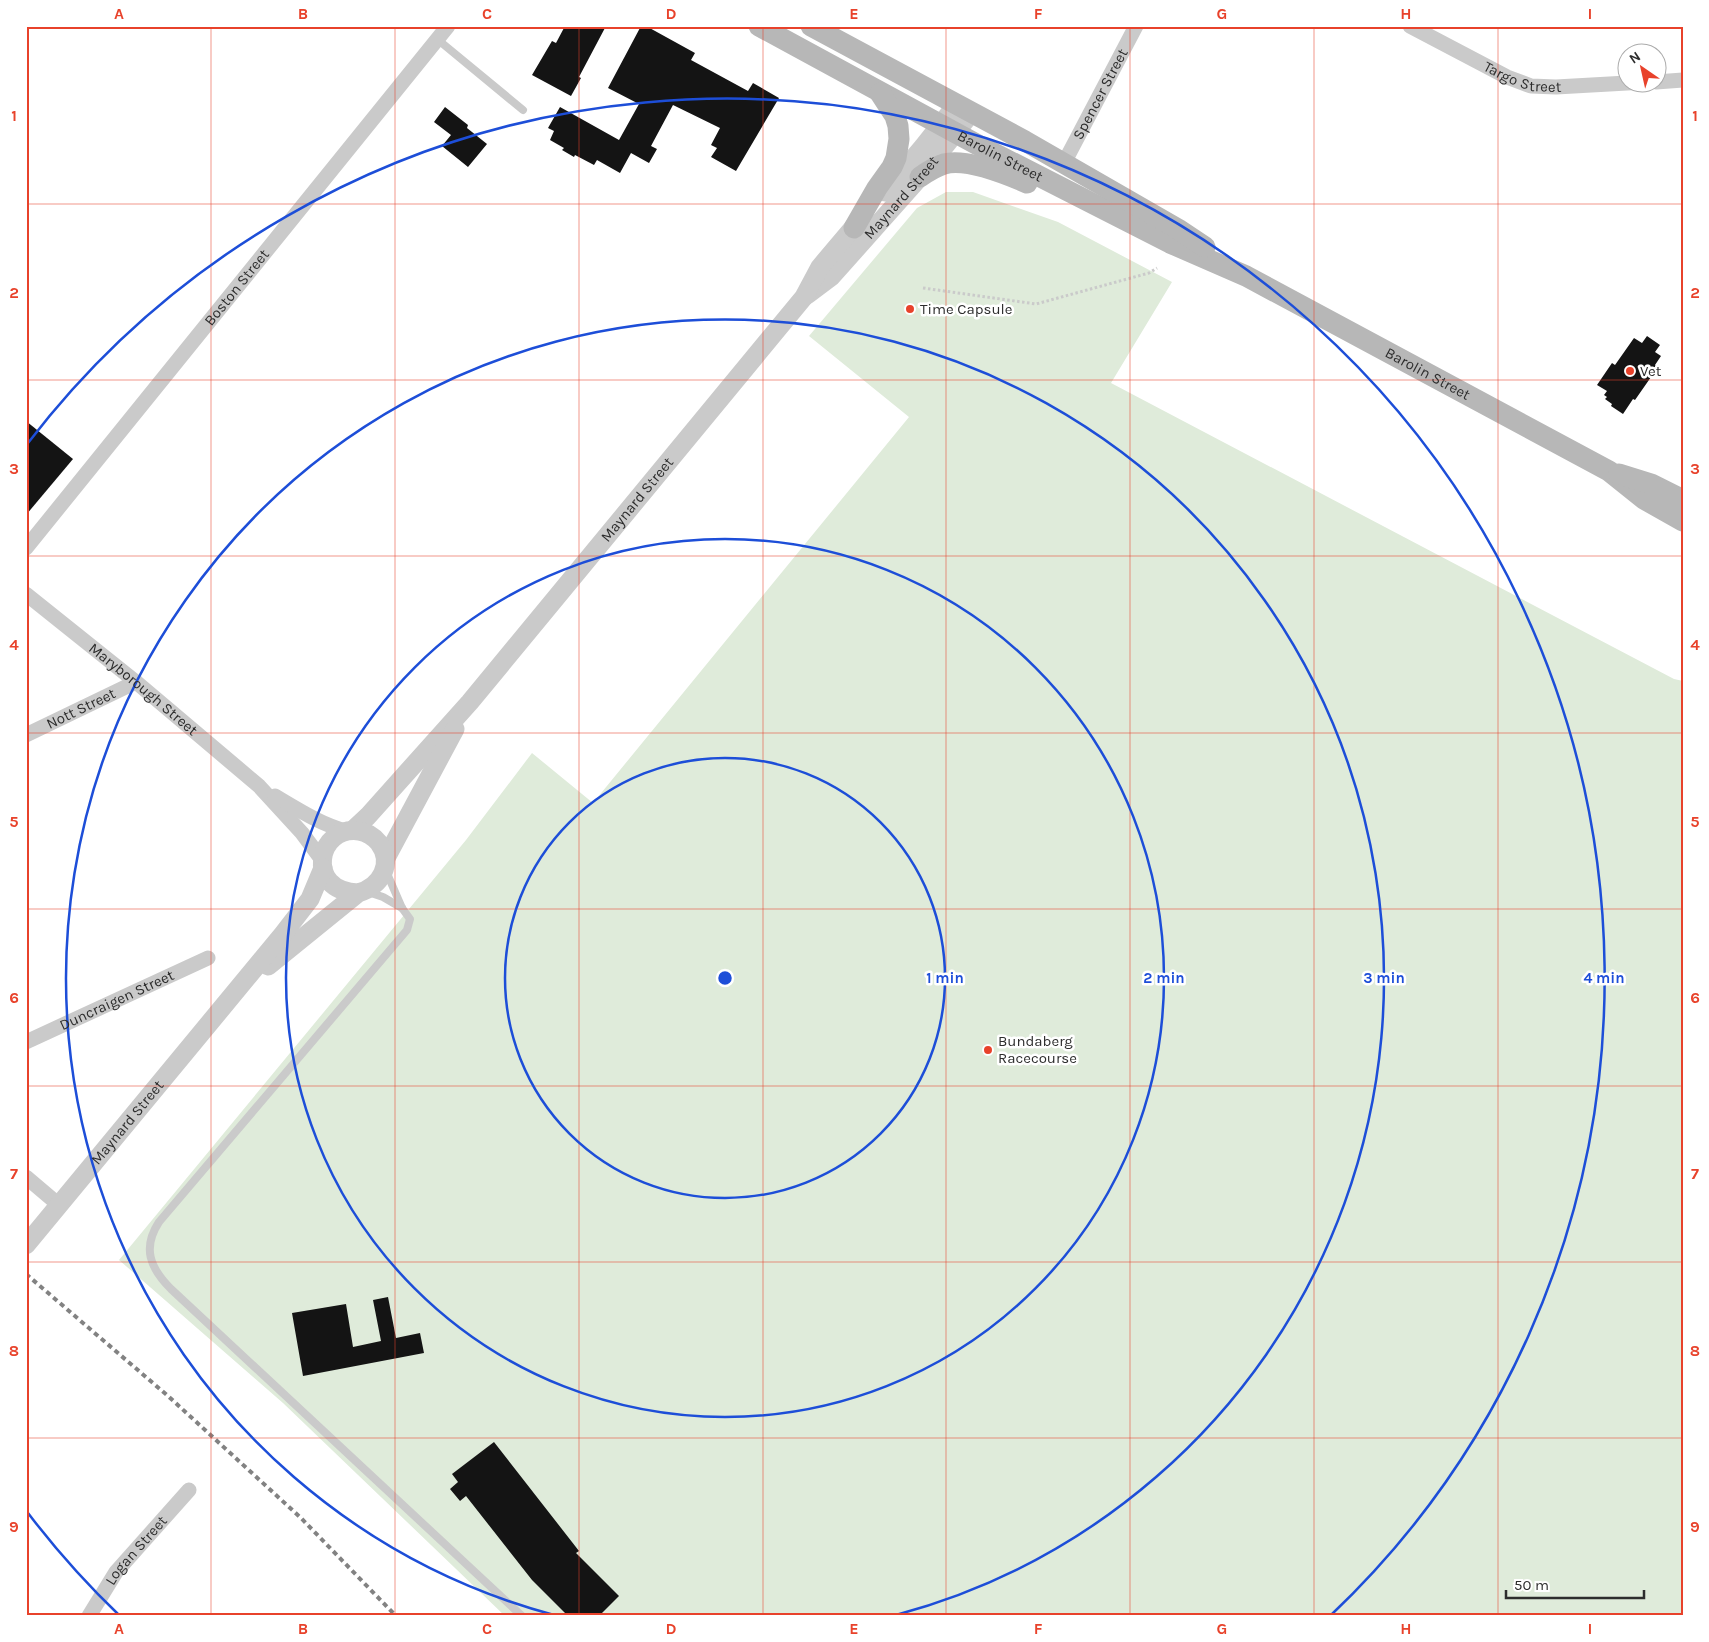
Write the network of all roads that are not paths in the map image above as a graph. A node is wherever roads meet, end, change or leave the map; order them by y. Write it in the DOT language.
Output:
graph roads {
  1 [pos="448,26"];
  2 [pos="759,26"];
  3 [pos="812,26"];
  4 [pos="1136,26"];
  5 [pos="1410,26"];
  6 [pos="437,39"];
  7 [pos="1683,80"];
  8 [pos="1666,81"];
  9 [pos="1616,84"];
  10 [pos="878,91"];
  11 [pos="964,108"];
  12 [pos="523,110"];
  13 [pos="948,129"];
  14 [pos="1064,163"];
  15 [pos="920,177"];
  16 [pos="1132,223"];
  17 [pos="854,228"];
  18 [pos="1246,276"];
  19 [pos="804,297"];
  20 [pos="1609,471"];
  21 [pos="1683,500"];
  22 [pos="1683,521"];
  23 [pos="26,548"];
  24 [pos="26,594"];
  25 [pos="136,682"];
  26 [pos="470,702"];
  27 [pos="26,735"];
  28 [pos="259,786"];
  29 [pos="350,831"];
  30 [pos="323,864"];
  31 [pos="385,864"];
  32 [pos="362,892"];
  33 [pos="402,908"];
  34 [pos="208,958"];
  35 [pos="228,1002"];
  36 [pos="26,1042"];
  37 [pos="26,1178"];
  38 [pos="59,1205"];
  39 [pos="26,1245"];
  40 [pos="189,1490"];
  41 [pos="89,1616"];
  42 [pos="522,1616"];
  1 -- 6 [label="street, Boston Street"];
  2 -- 10 [label="main road, Barolin Street"];
  3 -- 11 [label="main road, Barolin Street"];
  4 -- 14 [label="street, Spencer Street"];
  5 -- 9 [label="street, Targo Street"];
  6 -- 12 [label="lane"];
  6 -- 23 [label="street, Boston Street"];
  7 -- 8 [label="street"];
  10 -- 13 [label="main road, Barolin Street"];
  10 -- 17 [label="main road"];
  11 -- 13 [label="street, Maynard Street"];
  11 -- 14 [label="main road, Barolin Street"];
  13 -- 15 [label="street, Maynard Street"];
  13 -- 16 [label="main road, Barolin Street"];
  13 -- 17 [label="street, Maynard Street"];
  14 -- 18 [label="main road, Barolin Street"];
  15 -- 16 [label="main road"];
  15 -- 19 [label="street, Maynard Street"];
  16 -- 18 [label="main road, Barolin Street"];
  17 -- 19 [label="street, Maynard Street"];
  18 -- 20 [label="main road, Barolin Street"];
  19 -- 26 [label="street, Maynard Street"];
  20 -- 21 [label="main road, Barolin Street"];
  20 -- 22 [label="main road, Barolin Street"];
  24 -- 25 [label="street, Maryborough Street"];
  25 -- 27 [label="street, Nott Street"];
  25 -- 28 [label="street, Maryborough Street"];
  26 -- 29 [label="street, Maynard Street"];
  26 -- 31 [label="street, Maynard Street"];
  28 -- 29 [label="street, Maryborough Street"];
  28 -- 30 [label="street, Maryborough Street"];
  29 -- 30 [label="street"];
  29 -- 31 [label="street"];
  30 -- 32 [label="street"];
  30 -- 35 [label="street, Maynard Street"];
  31 -- 32 [label="street"];
  31 -- 33 [label="lane"];
  32 -- 33 [label="lane"];
  32 -- 35 [label="street, Maynard Street"];
  33 -- 42 [label="lane"];
  34 -- 36 [label="street, Duncraigen Street"];
  35 -- 38 [label="street, Maynard Street"];
  37 -- 38 [label="street"];
  38 -- 39 [label="street, Maynard Street"];
  40 -- 41 [label="street, Logan Street"];
}
